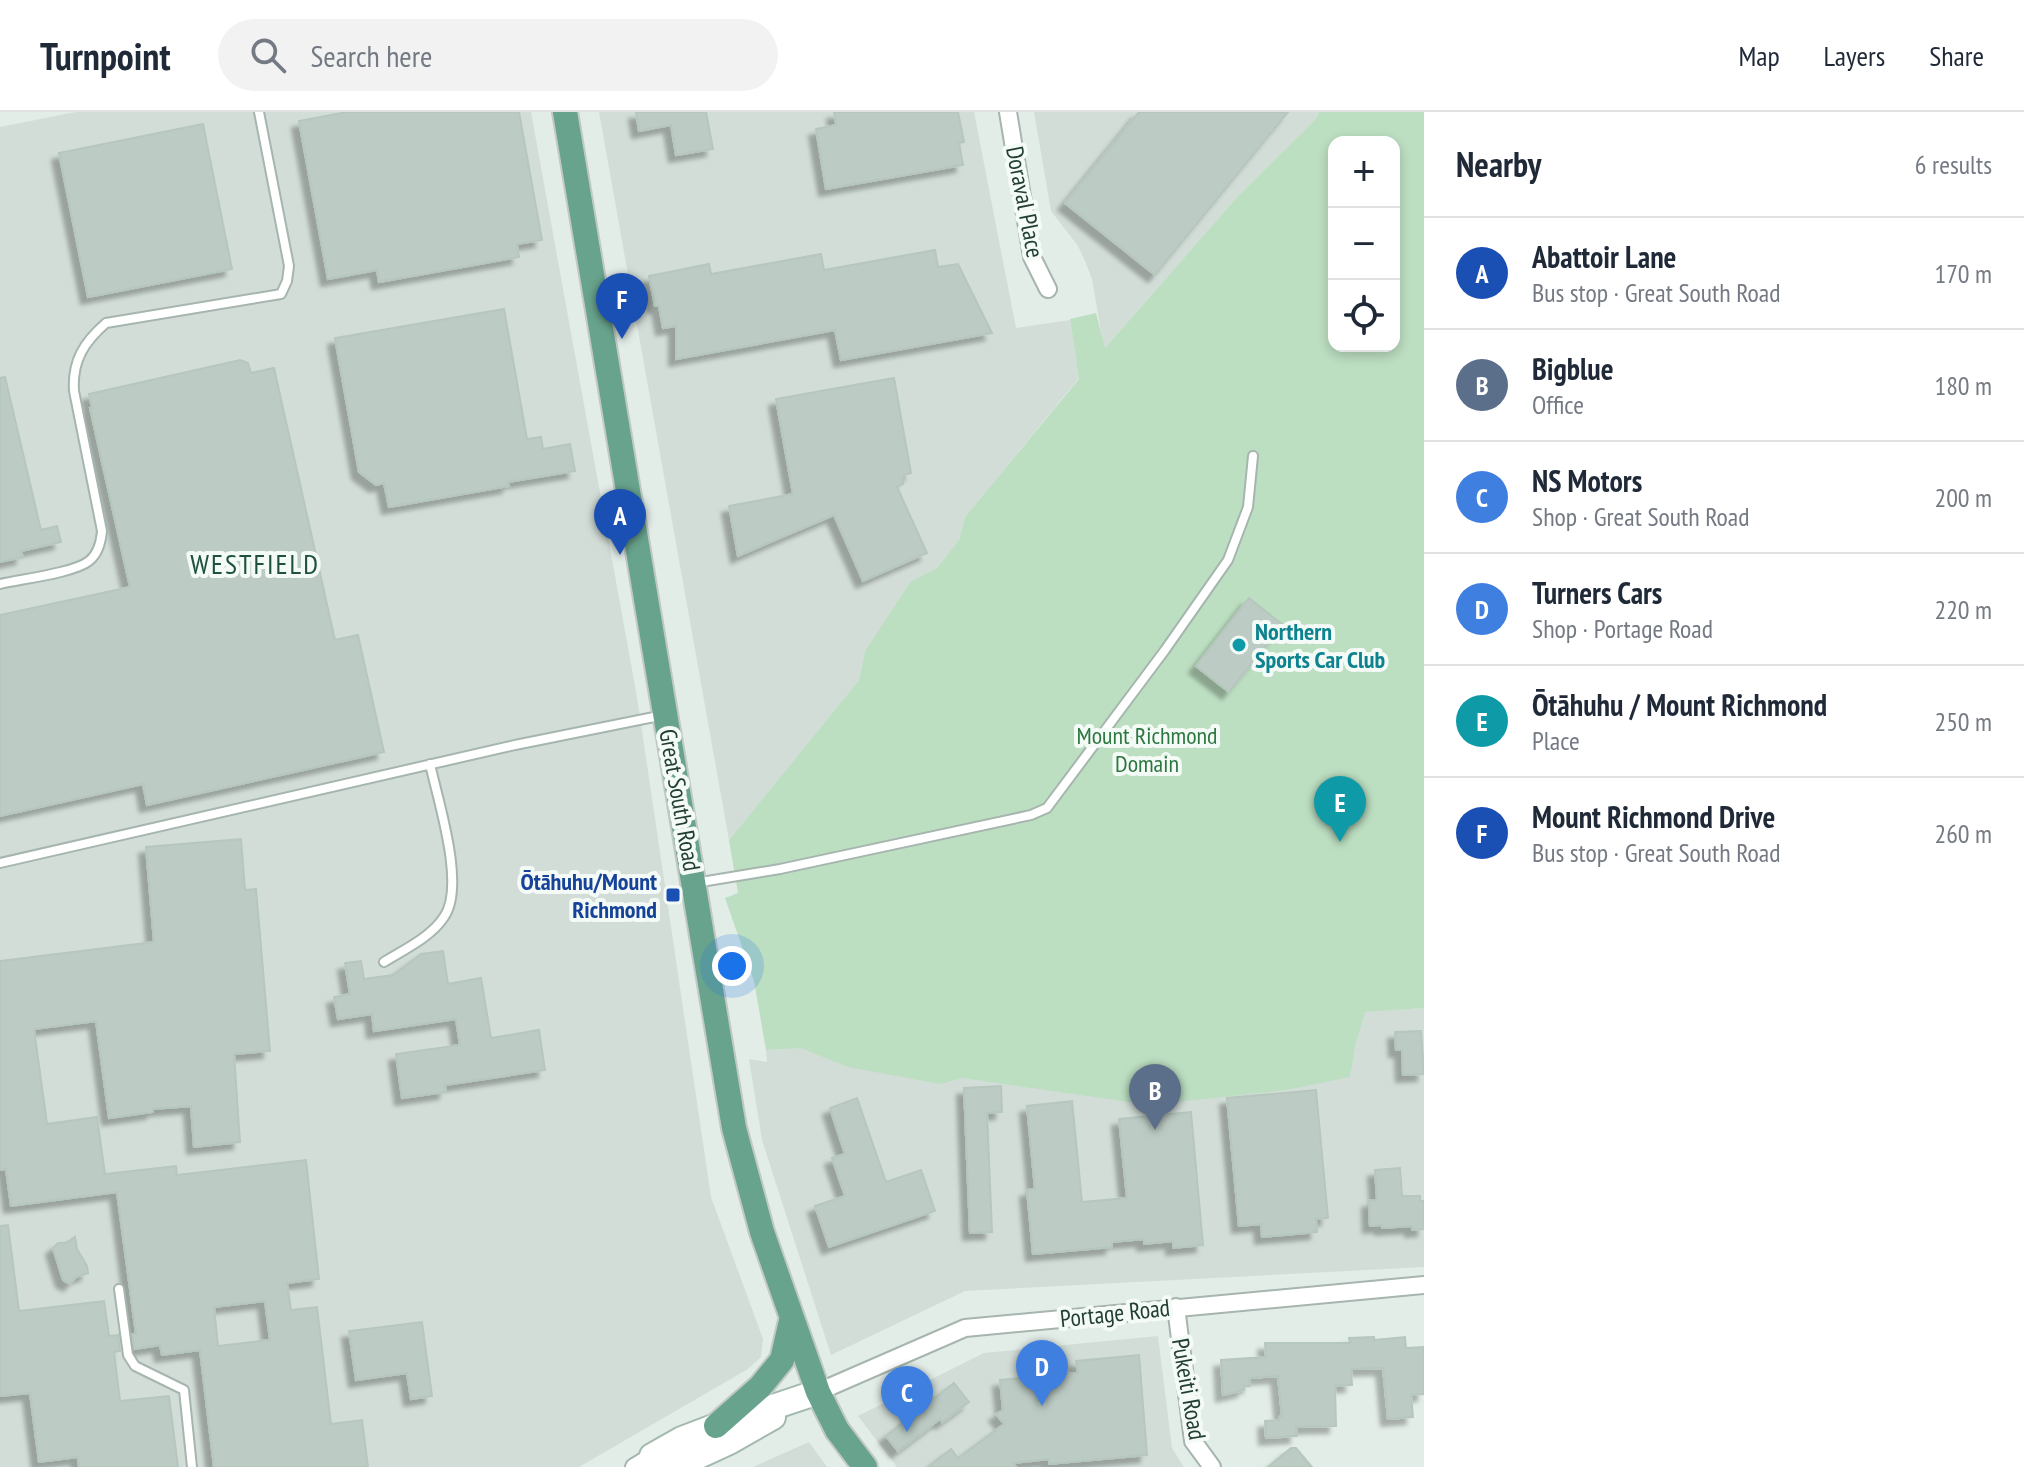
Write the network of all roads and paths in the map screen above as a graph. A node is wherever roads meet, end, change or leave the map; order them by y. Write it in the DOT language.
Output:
graph roads {
  1 [pos="259,112"];
  2 [pos="565,112"];
  3 [pos="1008,112"];
  4 [pos="1048,289"];
  5 [pos="1253,456"];
  6 [pos="0,584"];
  7 [pos="665,715"];
  8 [pos="430,764"];
  9 [pos="0,863"];
  10 [pos="694,883"];
  11 [pos="384,962"];
  12 [pos="1424,1285"];
  13 [pos="119,1289"];
  14 [pos="1176,1307"];
  15 [pos="791,1321"];
  16 [pos="818,1392"];
  17 [pos="722,1434"];
  18 [pos="648,1463"];
  19 [pos="192,1467"];
  20 [pos="675,1467"];
  21 [pos="697,1467"];
  22 [pos="865,1467"];
  23 [pos="1212,1467"];
  1 -- 6 [label="lane"];
  2 -- 7 [label="main road, Great South Road"];
  3 -- 4 [label="street, Doraval Place"];
  5 -- 10 [label="lane"];
  7 -- 8 [label="lane"];
  7 -- 10 [label="main road, Great South Road"];
  8 -- 9 [label="lane"];
  8 -- 11 [label="lane"];
  10 -- 15 [label="main road, Great South Road"];
  12 -- 14 [label="street, Portage Road"];
  13 -- 19 [label="lane"];
  14 -- 16 [label="street, Portage Road"];
  14 -- 23 [label="street, Pukeiti Road"];
  15 -- 16 [label="main road, Great South Road"];
  15 -- 17 [label="main road"];
  16 -- 17 [label="main road, Portage Road"];
  16 -- 22 [label="main road, Great South Road"];
  17 -- 18 [label="main road, Portage Road"];
  17 -- 20 [label="main road, Portage Road"];
  17 -- 21 [label="main road"];
}
